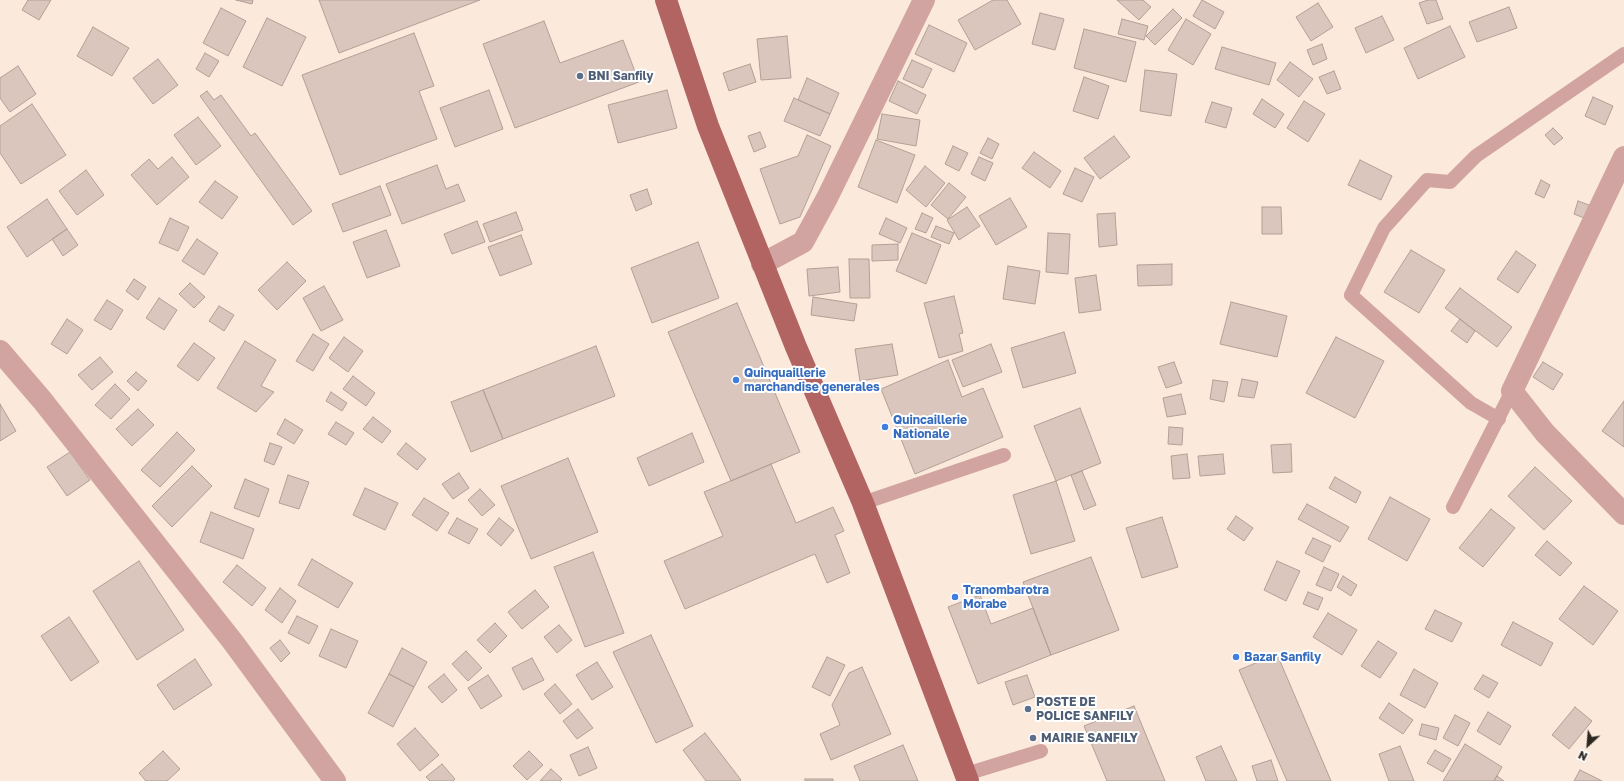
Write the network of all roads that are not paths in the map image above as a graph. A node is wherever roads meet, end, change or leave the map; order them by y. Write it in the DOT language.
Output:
graph roads {
  1 [pos="666,0"];
  2 [pos="924,0"];
  3 [pos="1624,54"];
  4 [pos="1624,157"];
  5 [pos="762,264"];
  6 [pos="0,351"];
  7 [pos="1512,391"];
  8 [pos="1499,419"];
  9 [pos="1004,455"];
  10 [pos="863,503"];
  11 [pos="1452,507"];
  12 [pos="1624,514"];
  13 [pos="1041,751"];
  14 [pos="967,778"];
  15 [pos="335,781"];
  1 -- 5 [label="main road"];
  2 -- 5 [label="street"];
  3 -- 8 [label="lane"];
  4 -- 7 [label="street"];
  5 -- 10 [label="main road"];
  6 -- 15 [label="street"];
  7 -- 8 [label="lane"];
  7 -- 12 [label="street"];
  8 -- 11 [label="lane"];
  9 -- 10 [label="lane"];
  10 -- 14 [label="main road"];
  13 -- 14 [label="lane"];
}
